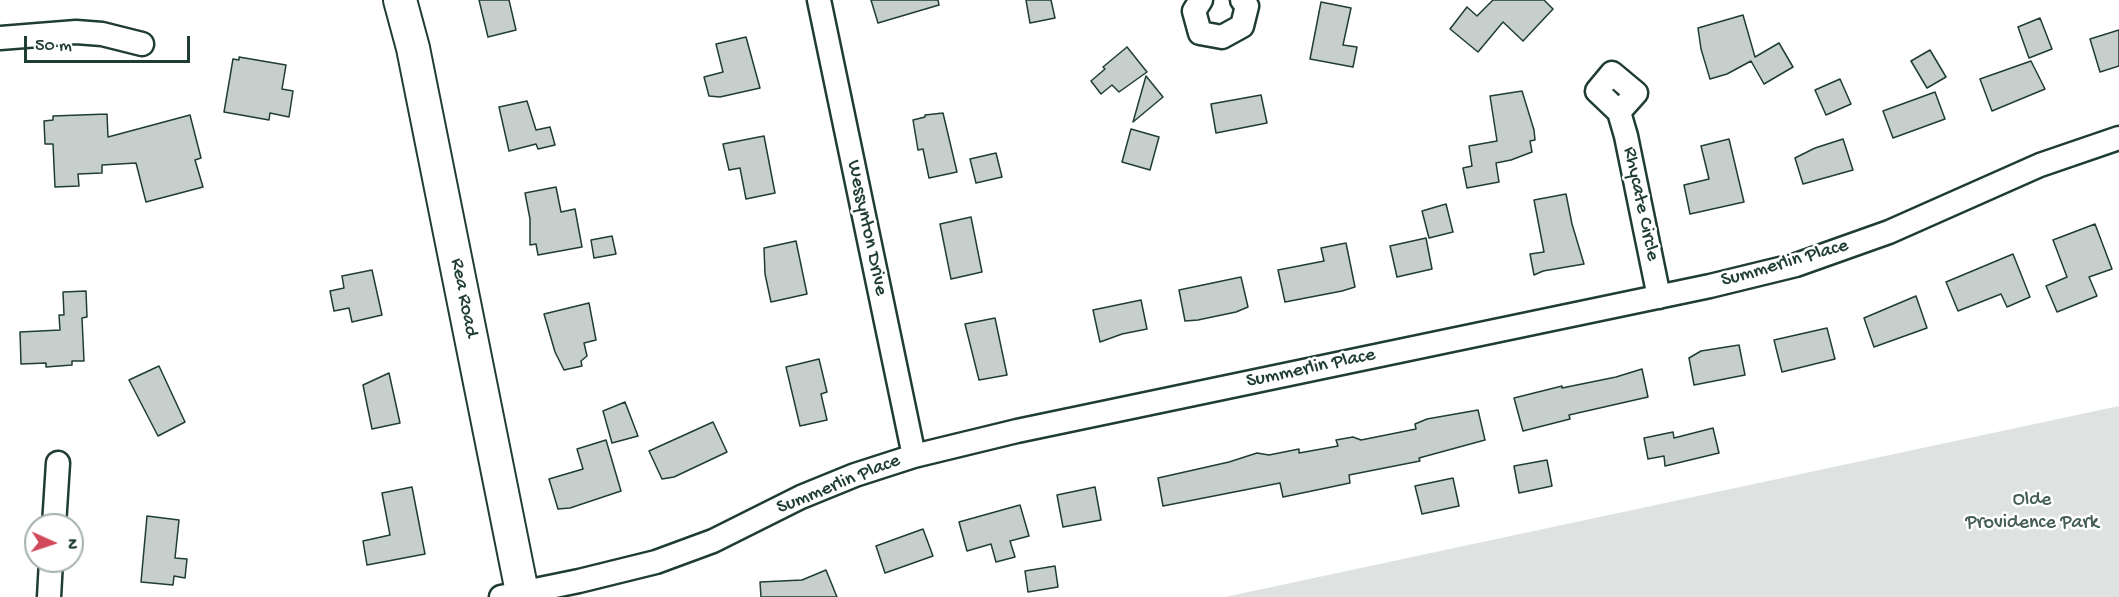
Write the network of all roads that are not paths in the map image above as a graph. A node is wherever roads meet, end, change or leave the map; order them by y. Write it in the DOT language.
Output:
graph roads {
  1 [pos="400,0"];
  2 [pos="819,0"];
  3 [pos="1201,0"];
  4 [pos="1242,0"];
  5 [pos="0,38"];
  6 [pos="142,44"];
  7 [pos="1619,112"];
  8 [pos="2119,138"];
  9 [pos="1659,297"];
  10 [pos="914,456"];
  11 [pos="58,463"];
  12 [pos="55,513"];
  13 [pos="50,573"];
  14 [pos="515,596"];
  15 [pos="49,597"];
  1 -- 14 [label="main road, Rea Road"];
  2 -- 10 [label="street, Wessynton Drive"];
  3 -- 4 [label="street"];
  5 -- 6 [label="street"];
  7 -- 9 [label="street, Rhycate Circle"];
  8 -- 9 [label="street, Summerlin Place"];
  9 -- 10 [label="street, Summerlin Place"];
  10 -- 14 [label="street, Summerlin Place"];
  11 -- 12 [label="street"];
  13 -- 15 [label="street"];
}
